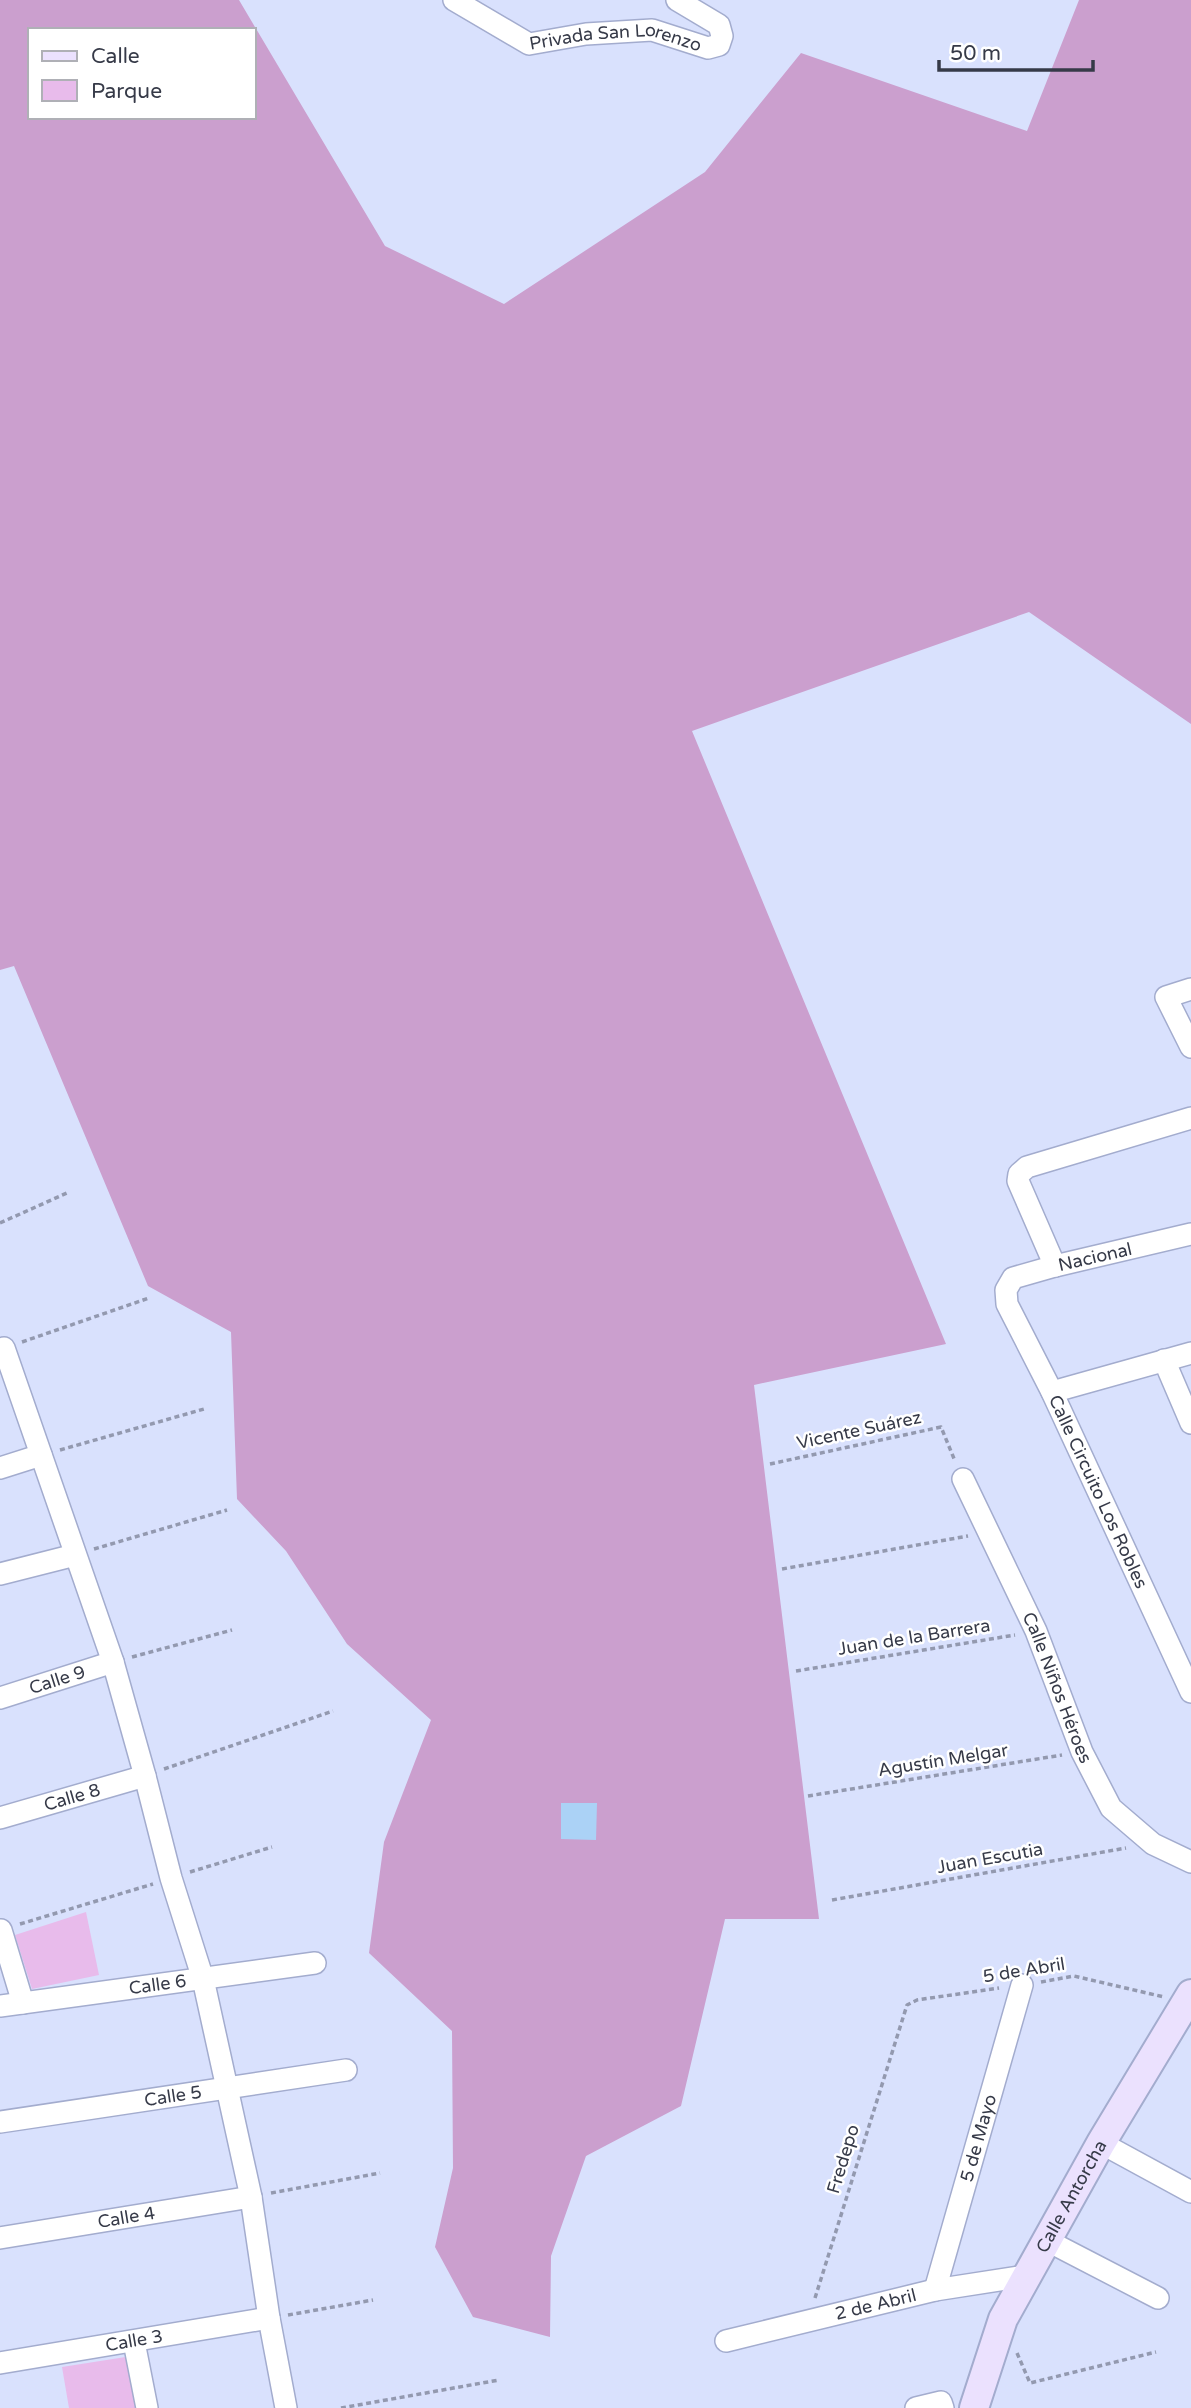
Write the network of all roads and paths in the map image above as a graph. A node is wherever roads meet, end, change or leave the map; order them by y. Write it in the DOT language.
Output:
graph roads {
  1 [pos="454,0"];
  2 [pos="677,0"];
  3 [pos="1191,989"];
  4 [pos="1191,1047"];
  5 [pos="1191,1118"];
  6 [pos="69,1192"];
  7 [pos="0,1223"];
  8 [pos="1191,1234"];
  9 [pos="1055,1266"];
  10 [pos="1006,1290"];
  11 [pos="149,1298"];
  12 [pos="2,1349"];
  13 [pos="1191,1353"];
  14 [pos="1164,1360"];
  15 [pos="1052,1392"];
  16 [pos="204,1409"];
  17 [pos="1191,1423"];
  18 [pos="41,1455"];
  19 [pos="770,1464"];
  20 [pos="0,1468"];
  21 [pos="963,1479"];
  22 [pos="227,1510"];
  23 [pos="988,1533"];
  24 [pos="75,1555"];
  25 [pos="782,1569"];
  26 [pos="0,1574"];
  27 [pos="232,1630"];
  28 [pos="1036,1632"];
  29 [pos="113,1662"];
  30 [pos="796,1671"];
  31 [pos="1191,1692"];
  32 [pos="0,1698"];
  33 [pos="333,1711"];
  34 [pos="1082,1752"];
  35 [pos="145,1776"];
  36 [pos="808,1796"];
  37 [pos="0,1818"];
  38 [pos="1153,1844"];
  39 [pos="272,1847"];
  40 [pos="1191,1861"];
  41 [pos="171,1878"];
  42 [pos="832,1900"];
  43 [pos="1,1930"];
  44 [pos="315,1963"];
  45 [pos="203,1979"];
  46 [pos="1022,1985"];
  47 [pos="1189,1998"];
  48 [pos="23,2003"];
  49 [pos="907,2005"];
  50 [pos="0,2006"];
  51 [pos="346,2070"];
  52 [pos="227,2087"];
  53 [pos="0,2122"];
  54 [pos="1101,2143"];
  55 [pos="380,2173"];
  56 [pos="1191,2192"];
  57 [pos="251,2197"];
  58 [pos="0,2238"];
  59 [pos="1048,2241"];
  60 [pos="1026,2276"];
  61 [pos="935,2290"];
  62 [pos="1158,2298"];
  63 [pos="373,2300"];
  64 [pos="269,2318"];
  65 [pos="1003,2319"];
  66 [pos="808,2322"];
  67 [pos="726,2341"];
  68 [pos="134,2342"];
  69 [pos="1156,2353"];
  70 [pos="0,2363"];
  71 [pos="499,2380"];
  72 [pos="975,2406"];
  73 [pos="147,2408"];
  74 [pos="286,2408"];
  75 [pos="341,2408"];
  76 [pos="916,2408"];
  77 [pos="943,2408"];
  1 -- 2 [label="street, Privada San Lorenzo"];
  3 -- 4 [label="street"];
  5 -- 9 [label="street"];
  6 -- 7 [label="path"];
  8 -- 9 [label="street, Nacional"];
  9 -- 10 [label="street, Nacional"];
  10 -- 15 [label="street, Calle Circuito Los Robles"];
  11 -- 12 [label="path"];
  12 -- 18 [label="street"];
  13 -- 14 [label="street"];
  14 -- 15 [label="street"];
  14 -- 17 [label="street"];
  15 -- 31 [label="street, Calle Circuito Los Robles"];
  16 -- 18 [label="path"];
  18 -- 20 [label="street"];
  18 -- 24 [label="street"];
  19 -- 21 [label="path, Vicente Suárez"];
  21 -- 23 [label="street, Calle Niños Héroes"];
  22 -- 24 [label="path"];
  23 -- 25 [label="path"];
  23 -- 28 [label="street, Calle Niños Héroes"];
  24 -- 26 [label="street"];
  24 -- 29 [label="street"];
  27 -- 29 [label="path"];
  28 -- 30 [label="path, Juan de la Barrera"];
  28 -- 34 [label="street, Calle Niños Héroes"];
  29 -- 32 [label="street, Calle 9"];
  29 -- 35 [label="street"];
  33 -- 35 [label="path"];
  34 -- 36 [label="path, Agustín Melgar"];
  34 -- 38 [label="street, Calle Niños Héroes"];
  35 -- 37 [label="street, Calle 8"];
  35 -- 41 [label="street"];
  38 -- 40 [label="street, Calle Niños Héroes"];
  38 -- 42 [label="path, Juan Escutia"];
  39 -- 41 [label="path"];
  41 -- 43 [label="path"];
  41 -- 45 [label="street"];
  43 -- 48 [label="street"];
  44 -- 45 [label="street, Calle 6"];
  45 -- 48 [label="street, Calle 6"];
  45 -- 52 [label="street"];
  46 -- 47 [label="path, 5 de Abril"];
  46 -- 49 [label="path, 5 de Abril"];
  46 -- 61 [label="street, 5 de Mayo"];
  47 -- 54 [label="street, Calle Antorcha"];
  48 -- 50 [label="street, Calle 6"];
  49 -- 66 [label="path, Fredepo"];
  51 -- 52 [label="street, Calle 5"];
  52 -- 53 [label="street, Calle 5"];
  52 -- 57 [label="street"];
  54 -- 56 [label="street"];
  54 -- 59 [label="street, Calle Antorcha"];
  55 -- 57 [label="path"];
  57 -- 58 [label="street, Calle 4"];
  57 -- 64 [label="street"];
  59 -- 60 [label="street, Calle Antorcha"];
  59 -- 62 [label="street"];
  60 -- 61 [label="street, 2 de Abril"];
  60 -- 65 [label="street, Calle Antorcha"];
  61 -- 66 [label="street, 2 de Abril"];
  63 -- 64 [label="path"];
  64 -- 68 [label="street, Calle 3"];
  64 -- 74 [label="street"];
  65 -- 69 [label="path"];
  65 -- 72 [label="street, Calle Antorcha"];
  66 -- 67 [label="street, 2 de Abril"];
  68 -- 70 [label="street, Calle 3"];
  68 -- 73 [label="street"];
  71 -- 75 [label="path"];
  76 -- 77 [label="street"];
}
